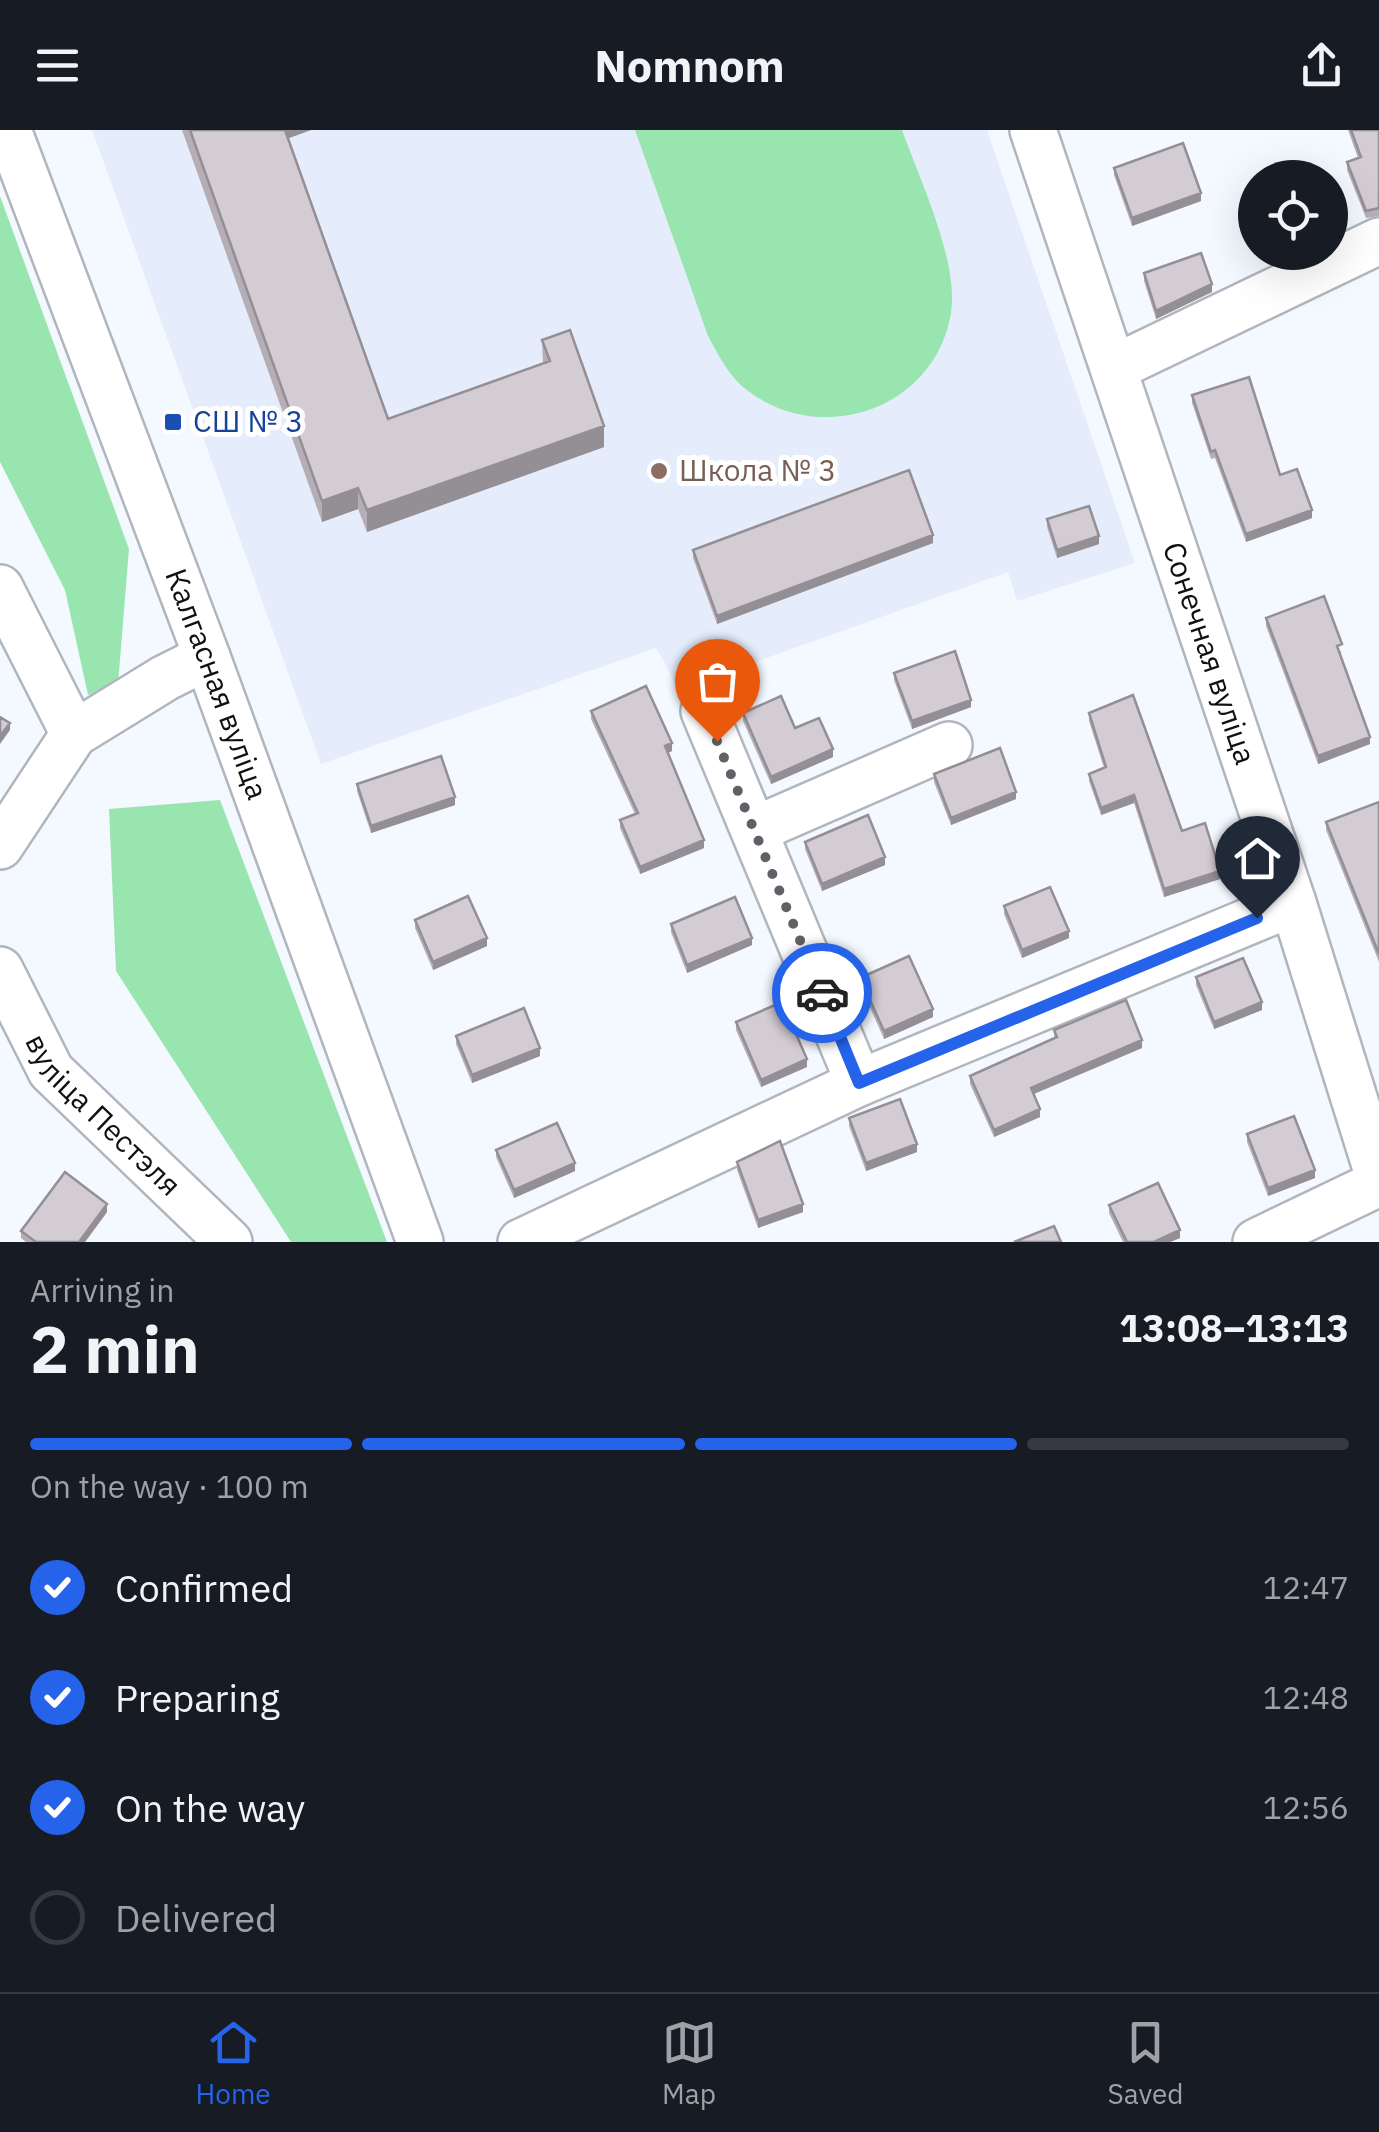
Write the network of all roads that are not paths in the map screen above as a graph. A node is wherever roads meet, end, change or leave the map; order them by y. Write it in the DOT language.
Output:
graph roads {
  1 [pos="8,130"];
  2 [pos="1033,130"];
  3 [pos="1379,241"];
  4 [pos="1114,368"];
  5 [pos="0,588"];
  6 [pos="206,657"];
  7 [pos="704,712"];
  8 [pos="74,734"];
  9 [pos="948,745"];
  10 [pos="754,830"];
  11 [pos="0,846"];
  12 [pos="1293,903"];
  13 [pos="0,970"];
  14 [pos="859,1083"];
  15 [pos="1379,1180"];
  16 [pos="229,1242"];
  17 [pos="420,1242"];
  18 [pos="521,1242"];
  19 [pos="1256,1242"];
  1 -- 6 [label="street, Калгасная вуліца"];
  2 -- 4 [label="street, Сонечная вуліца"];
  3 -- 4 [label="street"];
  4 -- 12 [label="street, Сонечная вуліца"];
  5 -- 8 [label="street"];
  6 -- 8 [label="street"];
  6 -- 17 [label="street, Калгасная вуліца"];
  7 -- 10 [label="street"];
  8 -- 11 [label="street"];
  9 -- 10 [label="street"];
  10 -- 14 [label="street"];
  12 -- 14 [label="street"];
  12 -- 15 [label="street, Сонечная вуліца"];
  13 -- 16 [label="street, вуліца Пестэля"];
  14 -- 18 [label="street"];
  15 -- 19 [label="street"];
}
